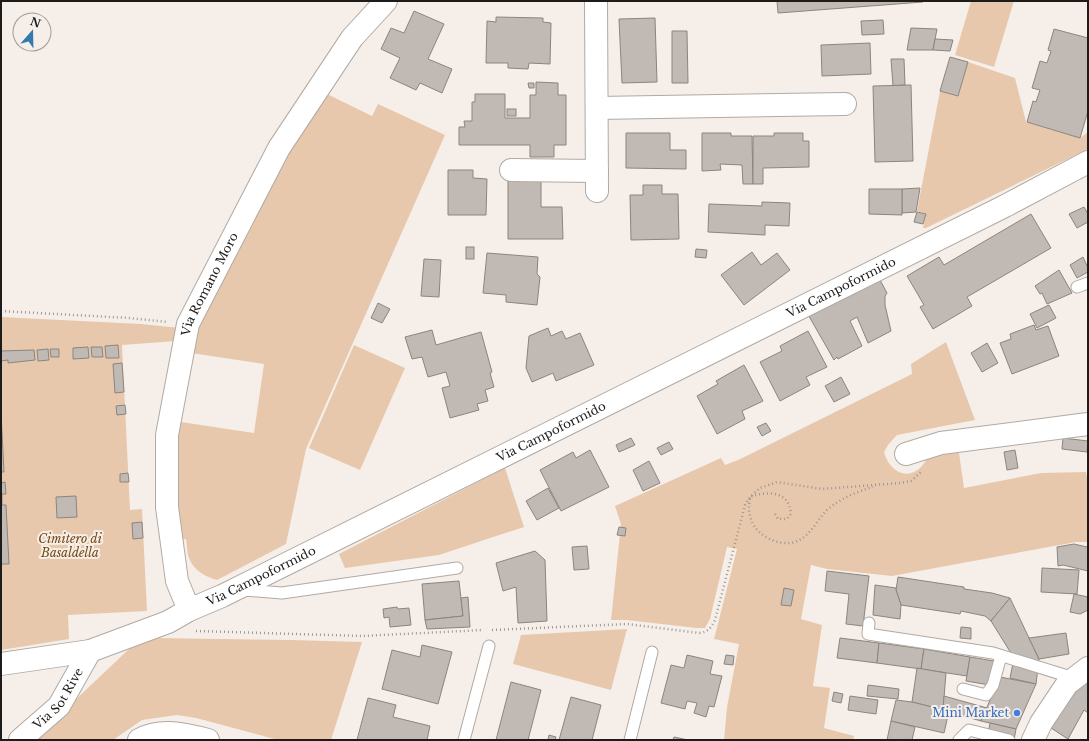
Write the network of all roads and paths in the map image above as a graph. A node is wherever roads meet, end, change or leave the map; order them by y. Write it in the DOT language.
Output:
graph roads {
  1 [pos="386,1"];
  2 [pos="596,1"];
  3 [pos="845,104"];
  4 [pos="597,108"];
  5 [pos="1088,162"];
  6 [pos="511,170"];
  7 [pos="1088,283"];
  8 [pos="1077,287"];
  9 [pos="1,312"];
  10 [pos="188,324"];
  11 [pos="1088,424"];
  12 [pos="906,454"];
  13 [pos="924,470"];
  14 [pos="880,485"];
  15 [pos="750,497"];
  16 [pos="775,514"];
  17 [pos="457,568"];
  18 [pos="235,589"];
  19 [pos="189,610"];
  20 [pos="168,622"];
  21 [pos="869,623"];
  22 [pos="489,646"];
  23 [pos="90,651"];
  24 [pos="652,652"];
  25 [pos="1000,656"];
  26 [pos="1,664"];
  27 [pos="1081,673"];
  28 [pos="963,689"];
  29 [pos="20,740"];
  30 [pos="139,740"];
  31 [pos="208,740"];
  32 [pos="464,740"];
  33 [pos="630,740"];
  34 [pos="959,740"];
  35 [pos="1009,740"];
  36 [pos="1033,740"];
  1 -- 10 [label="street, Via Romano Moro"];
  2 -- 4 [label="street"];
  3 -- 4 [label="street"];
  4 -- 6 [label="street"];
  5 -- 18 [label="street, Via Campoformido"];
  7 -- 8 [label="lane"];
  9 -- 10 [label="path"];
  10 -- 19 [label="street, Via Romano Moro"];
  11 -- 12 [label="street"];
  13 -- 14 [label="path"];
  14 -- 15 [label="path"];
  14 -- 15 [label="path"];
  15 -- 16 [label="path"];
  15 -- 20 [label="path"];
  17 -- 18 [label="lane"];
  18 -- 19 [label="street, Via Campoformido"];
  19 -- 20 [label="street, Via Campoformido"];
  20 -- 23 [label="street, Via Campoformido"];
  21 -- 25 [label="lane"];
  22 -- 32 [label="lane"];
  23 -- 26 [label="street, Via Campoformido"];
  23 -- 29 [label="street, Via Sot Rive"];
  24 -- 33 [label="lane"];
  25 -- 27 [label="lane"];
  25 -- 28 [label="lane"];
  27 -- 36 [label="street"];
  30 -- 31 [label="street"];
  34 -- 35 [label="lane"];
}
